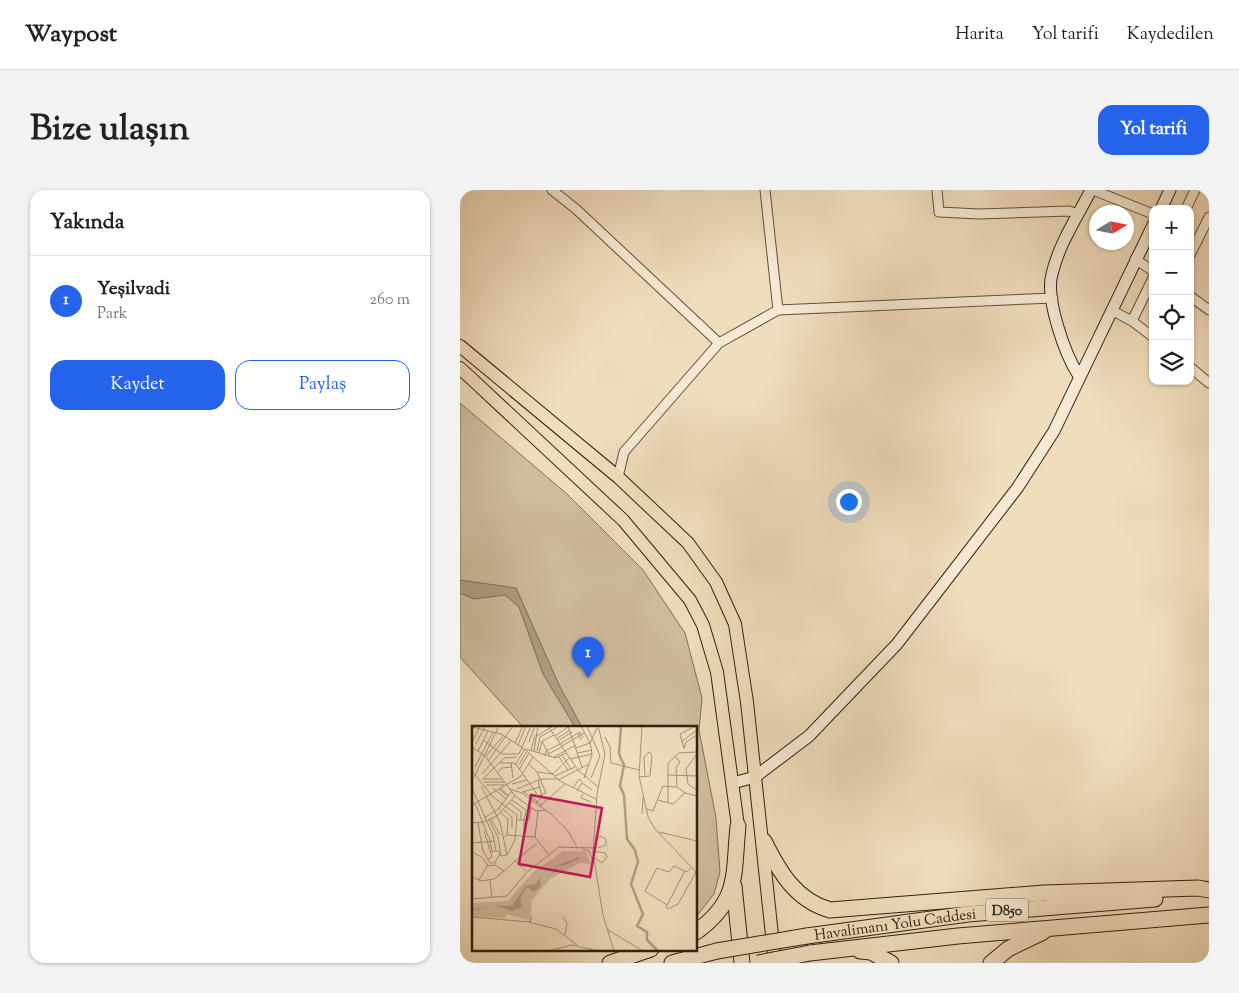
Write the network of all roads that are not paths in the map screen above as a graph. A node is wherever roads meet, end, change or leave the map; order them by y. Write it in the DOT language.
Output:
graph roads {
  1 [pos="552,190"];
  2 [pos="765,190"];
  3 [pos="937,190"];
  4 [pos="1092,190"];
  5 [pos="1170,190"];
  6 [pos="1195,190"];
  7 [pos="1163,205"];
  8 [pos="1188,205"];
  9 [pos="1149,212"];
  10 [pos="1079,214"];
  11 [pos="1209,217"];
  12 [pos="1149,233"];
  13 [pos="1205,235"];
  14 [pos="1194,250"];
  15 [pos="1135,259"];
  16 [pos="1149,268"];
  17 [pos="1149,286"];
  18 [pos="1053,298"];
  19 [pos="1194,299"];
  20 [pos="778,310"];
  21 [pos="1110,310"];
  22 [pos="1209,310"];
  23 [pos="1132,321"];
  24 [pos="1149,332"];
  25 [pos="719,343"];
  26 [pos="460,346"];
  27 [pos="460,368"];
  28 [pos="1194,370"];
  29 [pos="1079,376"];
  30 [pos="1209,382"];
  31 [pos="618,477"];
  32 [pos="755,777"];
  33 [pos="733,783"];
  34 [pos="738,826"];
  35 [pos="764,841"];
  36 [pos="734,882"];
  37 [pos="1209,890"];
  38 [pos="1209,896"];
  39 [pos="1209,915"];
  40 [pos="1054,927"];
  41 [pos="698,931"];
  42 [pos="648,950"];
  43 [pos="841,950"];
  44 [pos="610,963"];
  45 [pos="672,963"];
  46 [pos="742,963"];
  47 [pos="758,963"];
  48 [pos="775,963"];
  49 [pos="892,963"];
  50 [pos="991,963"];
  1 -- 25 [label="street"];
  2 -- 20 [label="street"];
  3 -- 10 [label="street"];
  4 -- 9 [label="street"];
  4 -- 10 [label="street"];
  5 -- 7 [label="street"];
  6 -- 8 [label="street"];
  10 -- 18 [label="street"];
  11 -- 13 [label="street"];
  12 -- 15 [label="street"];
  13 -- 14 [label="street"];
  15 -- 16 [label="street"];
  15 -- 21 [label="street"];
  17 -- 23 [label="street"];
  18 -- 20 [label="street"];
  18 -- 29 [label="street"];
  19 -- 22 [label="street"];
  20 -- 25 [label="street"];
  21 -- 23 [label="street"];
  21 -- 29 [label="street"];
  23 -- 24 [label="street"];
  25 -- 31 [label="street"];
  26 -- 31 [label="main road"];
  27 -- 33 [label="main road"];
  28 -- 30 [label="street"];
  29 -- 32 [label="street"];
  31 -- 32 [label="main road"];
  32 -- 33 [label="street"];
  32 -- 35 [label="main road"];
  33 -- 34 [label="main road"];
  34 -- 36 [label="highway"];
  35 -- 37 [label="highway"];
  35 -- 48 [label="main road"];
  36 -- 41 [label="highway"];
  36 -- 46 [label="highway"];
  38 -- 45 [label="highway, Havalimanı Yolu Caddesi / D850, bridge"];
  39 -- 40 [label="highway, Havalimanı Yolu Caddesi / D850"];
  40 -- 43 [label="highway, Havalimanı Yolu Caddesi / D850"];
  40 -- 50 [label="highway"];
  42 -- 44 [label="highway"];
  43 -- 47 [label="highway, Havalimanı Yolu Caddesi / D850, bridge"];
  43 -- 49 [label="highway"];
}
